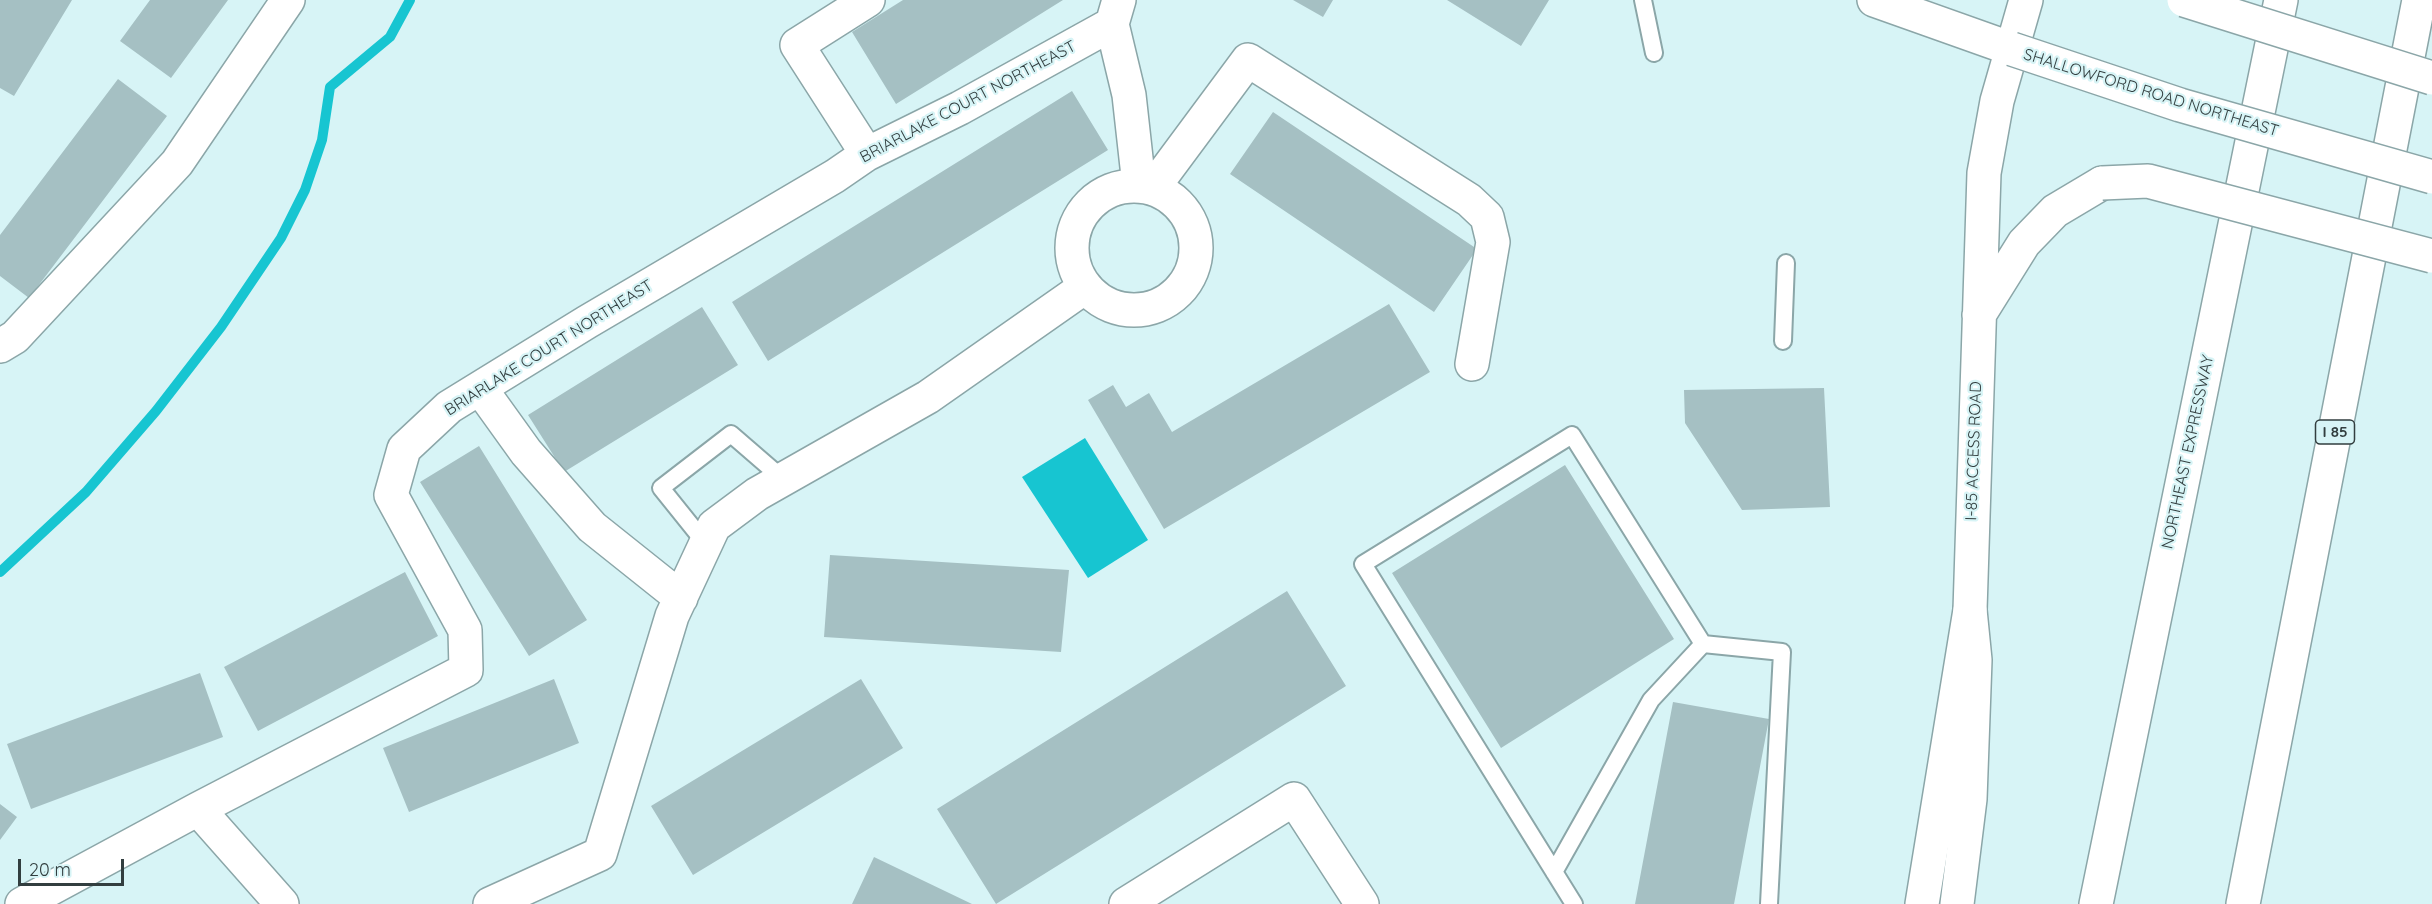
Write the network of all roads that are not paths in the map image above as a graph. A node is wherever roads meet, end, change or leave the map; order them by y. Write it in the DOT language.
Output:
graph roads {
  1 [pos="288,0"];
  2 [pos="868,0"];
  3 [pos="1643,0"];
  4 [pos="1874,0"];
  5 [pos="2025,0"];
  6 [pos="2184,0"];
  7 [pos="2281,0"];
  8 [pos="2419,0"];
  9 [pos="1115,12"];
  10 [pos="2012,49"];
  11 [pos="1654,53"];
  12 [pos="2432,78"];
  13 [pos="867,154"];
  14 [pos="2432,177"];
  15 [pos="1146,187"];
  16 [pos="2432,256"];
  17 [pos="1786,263"];
  18 [pos="1085,286"];
  19 [pos="1978,316"];
  20 [pos="1783,341"];
  21 [pos="0,346"];
  22 [pos="1472,364"];
  23 [pos="480,388"];
  24 [pos="783,479"];
  25 [pos="706,544"];
  26 [pos="681,598"];
  27 [pos="1970,610"];
  28 [pos="1703,644"];
  29 [pos="198,809"];
  30 [pos="1554,872"];
  31 [pos="22,904"];
  32 [pos="282,904"];
  33 [pos="490,904"];
  34 [pos="1126,904"];
  35 [pos="1362,904"];
  36 [pos="1574,904"];
  37 [pos="1769,904"];
  38 [pos="1922,904"];
  39 [pos="1957,904"];
  40 [pos="2096,904"];
  41 [pos="2242,904"];
  1 -- 21 [label="main road"];
  2 -- 13 [label="main road"];
  3 -- 11 [label="lane"];
  4 -- 10 [label="main road, SHALLOWFORD ROAD NORTHEAST"];
  5 -- 10 [label="main road, I-85 ACCESS ROAD"];
  6 -- 12 [label="main road, bridge"];
  7 -- 40 [label="main road, NORTHEAST EXPRESSWAY"];
  8 -- 41 [label="main road, I 85"];
  9 -- 13 [label="main road, BRIARLAKE COURT NORTHEAST"];
  9 -- 15 [label="main road, BRIARLAKE COURT NORTHEAST"];
  10 -- 14 [label="main road, SHALLOWFORD ROAD NORTHEAST, bridge"];
  10 -- 19 [label="main road, I-85 ACCESS ROAD"];
  13 -- 23 [label="main road, BRIARLAKE COURT NORTHEAST"];
  15 -- 18 [label="main road"];
  15 -- 18 [label="main road"];
  15 -- 22 [label="main road"];
  16 -- 19 [label="main road, bridge"];
  17 -- 20 [label="lane"];
  18 -- 24 [label="main road"];
  19 -- 27 [label="main road, I-85 ACCESS ROAD"];
  23 -- 26 [label="main road"];
  23 -- 29 [label="main road, BRIARLAKE COURT NORTHEAST"];
  24 -- 25 [label="main road"];
  24 -- 25 [label="lane"];
  25 -- 26 [label="main road"];
  26 -- 33 [label="main road"];
  27 -- 38 [label="main road, I-85 ACCESS ROAD"];
  27 -- 39 [label="main road"];
  28 -- 30 [label="lane"];
  28 -- 30 [label="lane"];
  28 -- 37 [label="lane"];
  29 -- 31 [label="main road, BRIARLAKE COURT NORTHEAST"];
  29 -- 32 [label="main road"];
  30 -- 36 [label="lane"];
  34 -- 35 [label="main road"];
}
